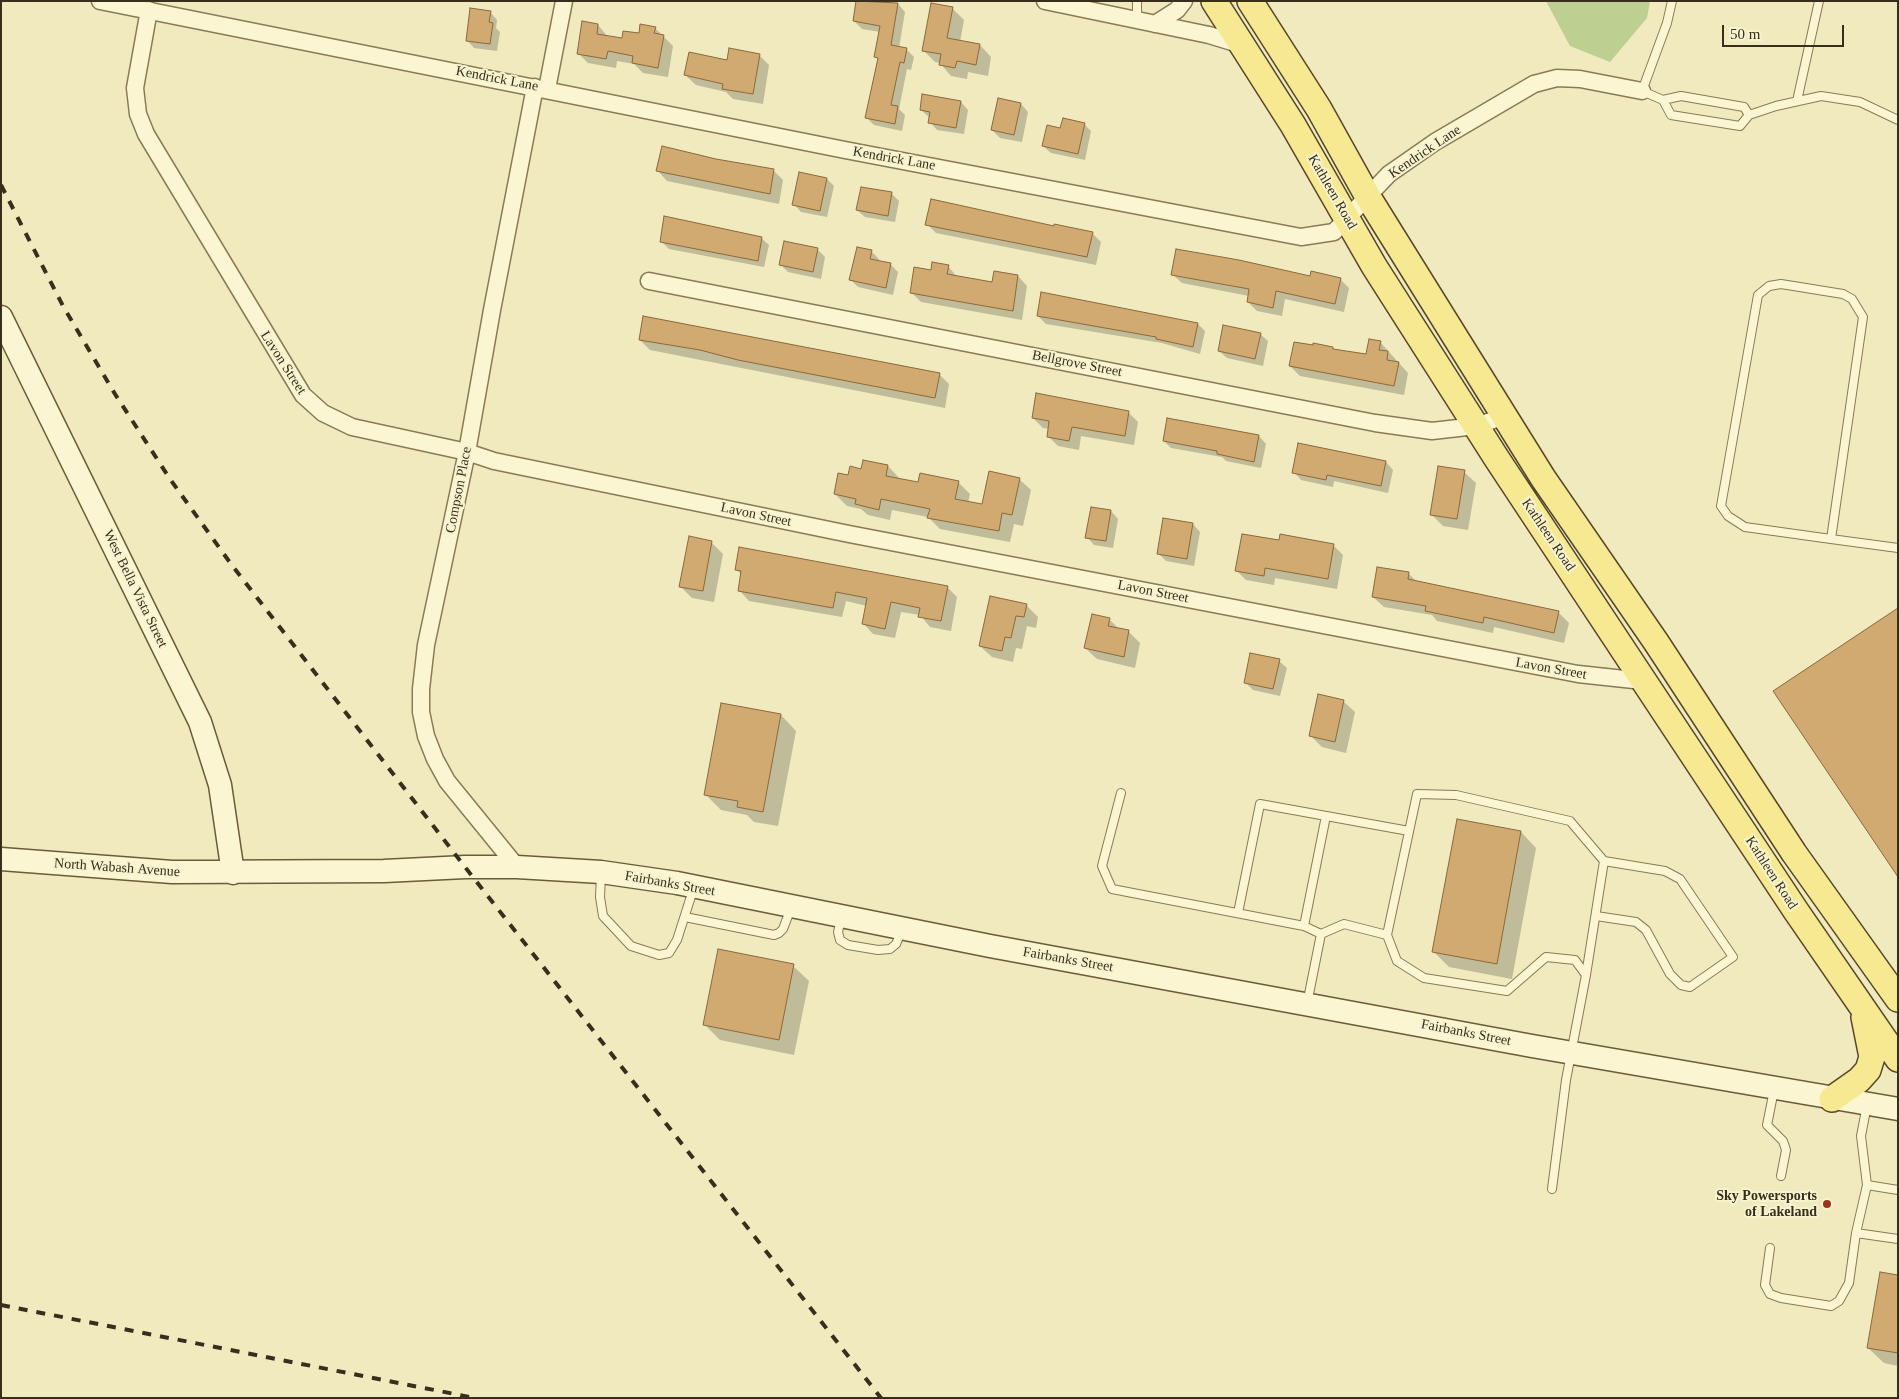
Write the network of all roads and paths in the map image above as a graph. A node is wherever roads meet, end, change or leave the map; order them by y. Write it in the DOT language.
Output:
graph roads {
  1 [pos="100,1"];
  2 [pos="564,1"];
  3 [pos="1046,1"];
  4 [pos="1137,1"];
  5 [pos="1184,1"];
  6 [pos="1214,1"];
  7 [pos="1250,1"];
  8 [pos="1672,1"];
  9 [pos="1819,1"];
  10 [pos="149,10"];
  11 [pos="1137,20"];
  12 [pos="1155,24"];
  13 [pos="1242,44"];
  14 [pos="541,88"];
  15 [pos="1642,91"];
  16 [pos="1663,100"];
  17 [pos="1798,101"];
  18 [pos="1749,116"];
  19 [pos="1898,120"];
  20 [pos="1368,197"];
  21 [pos="1348,219"];
  22 [pos="649,281"];
  23 [pos="1,317"];
  24 [pos="1505,416"];
  25 [pos="1476,426"];
  26 [pos="467,452"];
  27 [pos="1831,539"];
  28 [pos="1898,548"];
  29 [pos="1644,682"];
  30 [pos="1121,793"];
  31 [pos="1326,816"];
  32 [pos="1409,831"];
  33 [pos="1,859"];
  34 [pos="1604,861"];
  35 [pos="517,867"];
  36 [pos="601,872"];
  37 [pos="233,873"];
  38 [pos="694,887"];
  39 [pos="791,906"];
  40 [pos="1238,913"];
  41 [pos="1596,916"];
  42 [pos="684,917"];
  43 [pos="1304,926"];
  44 [pos="1321,934"];
  45 [pos="1387,935"];
  46 [pos="1586,975"];
  47 [pos="1898,999"];
  48 [pos="1307,1004"];
  49 [pos="1862,1005"];
  50 [pos="1572,1053"];
  51 [pos="1898,1059"];
  52 [pos="1775,1088"];
  53 [pos="1832,1099"];
  54 [pos="1867,1105"];
  55 [pos="1898,1109"];
  56 [pos="1781,1176"];
  57 [pos="1867,1185"];
  58 [pos="1552,1189"];
  59 [pos="1898,1190"];
  60 [pos="1856,1233"];
  61 [pos="1898,1239"];
  62 [pos="1770,1248"];
  1 -- 10 [label="street, Kendrick Lane"];
  2 -- 14 [label="street, Compson Place"];
  3 -- 11 [label="street"];
  4 -- 11 [label="lane"];
  5 -- 12 [label="street"];
  6 -- 13 [label="main road, Kathleen Road"];
  7 -- 20 [label="main road, Kathleen Road"];
  8 -- 15 [label="lane"];
  9 -- 17 [label="lane"];
  10 -- 14 [label="street, Kendrick Lane"];
  10 -- 26 [label="street, Lavon Street"];
  11 -- 12 [label="street"];
  12 -- 13 [label="street"];
  13 -- 21 [label="main road, Kathleen Road"];
  14 -- 21 [label="street, Kendrick Lane"];
  14 -- 26 [label="street, Compson Place"];
  15 -- 16 [label="lane"];
  15 -- 20 [label="street, Kendrick Lane"];
  16 -- 18 [label="lane"];
  16 -- 18 [label="lane"];
  17 -- 18 [label="lane"];
  17 -- 19 [label="lane"];
  20 -- 21 [label="street, Kendrick Lane"];
  20 -- 24 [label="main road, Kathleen Road"];
  21 -- 25 [label="main road, Kathleen Road"];
  22 -- 25 [label="street, Bellgrove Street"];
  23 -- 37 [label="street, West Bella Vista Street"];
  24 -- 25 [label="street, Bellgrove Street"];
  24 -- 47 [label="main road, Kathleen Road"];
  25 -- 29 [label="main road, Kathleen Road"];
  26 -- 29 [label="street, Lavon Street"];
  26 -- 35 [label="street, Compson Place"];
  27 -- 27 [label="lane"];
  27 -- 28 [label="lane"];
  29 -- 49 [label="main road, Kathleen Road"];
  30 -- 40 [label="lane"];
  31 -- 32 [label="lane"];
  31 -- 40 [label="lane"];
  31 -- 43 [label="lane"];
  32 -- 34 [label="lane"];
  32 -- 45 [label="lane"];
  33 -- 37 [label="street, North Wabash Avenue"];
  34 -- 41 [label="lane"];
  34 -- 41 [label="lane"];
  35 -- 36 [label="street, Fairbanks Street"];
  35 -- 37 [label="street, Fairbanks Street"];
  36 -- 38 [label="street, Fairbanks Street"];
  36 -- 42 [label="lane"];
  38 -- 39 [label="street, Fairbanks Street"];
  38 -- 42 [label="lane"];
  39 -- 42 [label="lane"];
  39 -- 48 [label="street, Fairbanks Street"];
  40 -- 43 [label="lane"];
  41 -- 46 [label="lane"];
  43 -- 44 [label="lane"];
  44 -- 45 [label="lane"];
  44 -- 48 [label="lane"];
  45 -- 46 [label="lane"];
  46 -- 50 [label="lane"];
  48 -- 50 [label="street, Fairbanks Street"];
  49 -- 51 [label="main road, Kathleen Road"];
  49 -- 53 [label="main road"];
  50 -- 52 [label="street, Fairbanks Street"];
  50 -- 58 [label="lane"];
  52 -- 53 [label="street, Fairbanks Street"];
  52 -- 56 [label="lane"];
  53 -- 54 [label="street, Fairbanks Street"];
  54 -- 55 [label="street, Fairbanks Street"];
  54 -- 57 [label="lane"];
  57 -- 59 [label="lane"];
  57 -- 60 [label="lane"];
  60 -- 61 [label="lane"];
  60 -- 62 [label="lane"];
}
